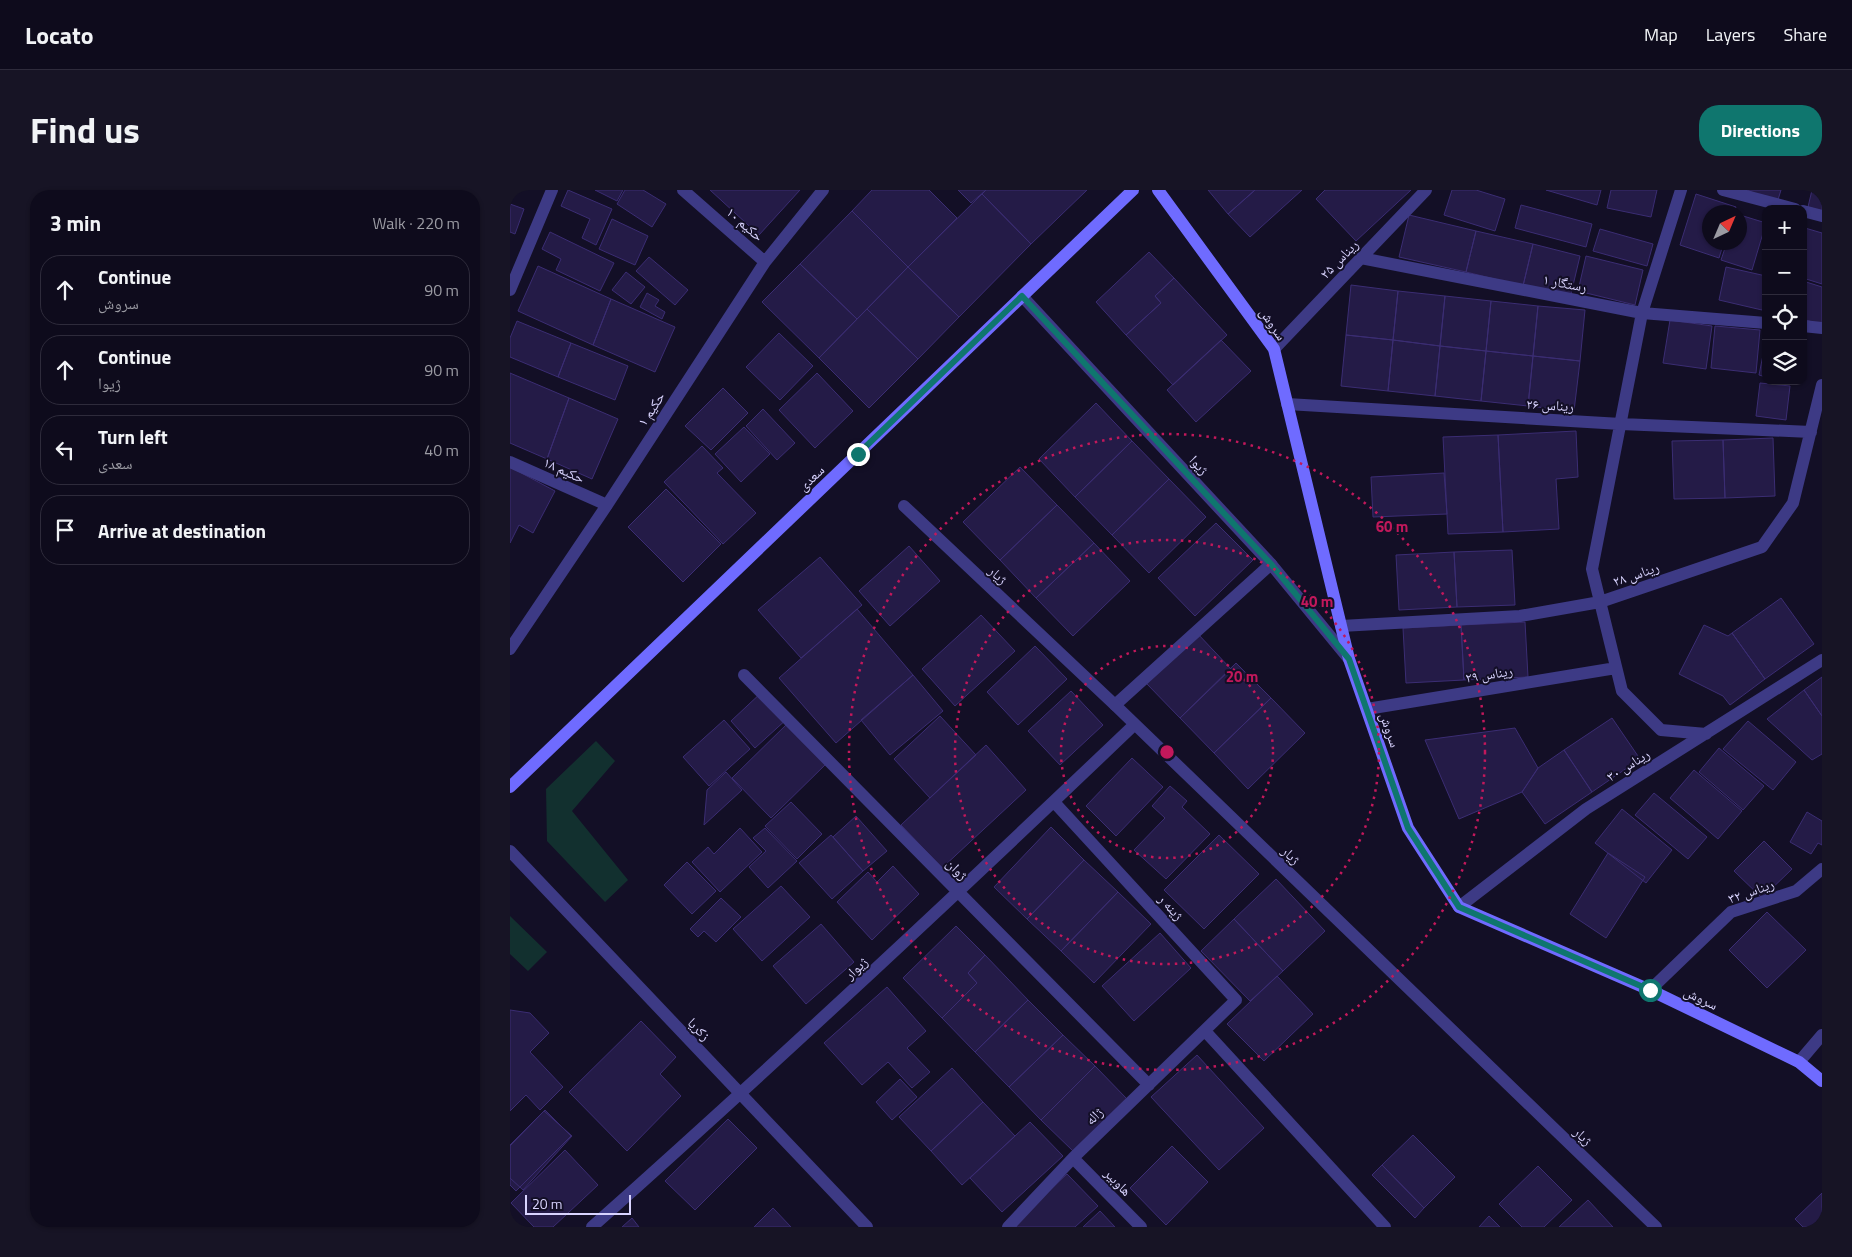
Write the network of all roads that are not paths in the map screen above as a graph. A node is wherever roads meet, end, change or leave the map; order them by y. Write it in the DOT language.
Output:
graph roads {
  1 [pos="552,190"];
  2 [pos="683,190"];
  3 [pos="823,190"];
  4 [pos="1132,190"];
  5 [pos="1158,190"];
  6 [pos="1426,190"];
  7 [pos="1681,190"];
  8 [pos="1723,190"];
  9 [pos="1781,205"];
  10 [pos="1807,212"];
  11 [pos="1822,216"];
  12 [pos="1361,258"];
  13 [pos="766,262"];
  14 [pos="510,290"];
  15 [pos="1022,296"];
  16 [pos="1642,313"];
  17 [pos="1762,323"];
  18 [pos="1807,326"];
  19 [pos="1822,328"];
  20 [pos="1274,350"];
  21 [pos="1822,385"];
  22 [pos="1287,404"];
  23 [pos="1621,424"];
  24 [pos="1811,432"];
  25 [pos="510,462"];
  26 [pos="607,505"];
  27 [pos="904,506"];
  28 [pos="1271,564"];
  29 [pos="1600,602"];
  30 [pos="1341,626"];
  31 [pos="510,649"];
  32 [pos="1349,659"];
  33 [pos="1822,660"];
  34 [pos="1616,668"];
  35 [pos="744,675"];
  36 [pos="1115,705"];
  37 [pos="1366,709"];
  38 [pos="1134,725"];
  39 [pos="1706,734"];
  40 [pos="510,787"];
  41 [pos="1054,802"];
  42 [pos="510,851"];
  43 [pos="1822,869"];
  44 [pos="959,893"];
  45 [pos="1459,907"];
  46 [pos="1650,990"];
  47 [pos="1205,1031"];
  48 [pos="1822,1035"];
  49 [pos="1799,1062"];
  50 [pos="1822,1080"];
  51 [pos="1149,1085"];
  52 [pos="740,1094"];
  53 [pos="1073,1158"];
  54 [pos="1652,1226"];
  55 [pos="592,1227"];
  56 [pos="867,1227"];
  57 [pos="1008,1227"];
  58 [pos="1141,1227"];
  59 [pos="1385,1227"];
  1 -- 14 [label="street"];
  2 -- 13 [label="street, حکیم ۱۰"];
  3 -- 13 [label="street, حکیم ۱"];
  4 -- 15 [label="street, سعدی"];
  5 -- 20 [label="street, سروش"];
  6 -- 12 [label="street, ریناس ۲۵"];
  7 -- 16 [label="street"];
  8 -- 9 [label="street"];
  10 -- 11 [label="street"];
  12 -- 16 [label="street, رستگار ۱"];
  12 -- 20 [label="street, ریناس ۲۵"];
  13 -- 26 [label="street, حکیم ۱"];
  15 -- 28 [label="street, ژیوا"];
  15 -- 40 [label="street, سعدی"];
  16 -- 17 [label="street, رستگار ۱"];
  16 -- 23 [label="street"];
  18 -- 19 [label="street"];
  20 -- 22 [label="street, سروش"];
  21 -- 24 [label="street, ریناس ۲۸"];
  22 -- 23 [label="street, ریناس ۲۶"];
  22 -- 30 [label="street, سروش"];
  23 -- 24 [label="street, ریناس ۲۶"];
  23 -- 29 [label="street"];
  24 -- 29 [label="street, ریناس ۲۸"];
  25 -- 26 [label="street, حکیم ۱۸"];
  26 -- 31 [label="street, حکیم ۱"];
  27 -- 36 [label="street, ژیار"];
  28 -- 32 [label="street, ژیوا"];
  28 -- 36 [label="street"];
  29 -- 30 [label="street, ریناس ۲۸"];
  29 -- 34 [label="street"];
  30 -- 32 [label="street, سروش"];
  32 -- 37 [label="street, سروش"];
  33 -- 39 [label="street, ریناس ۳۰"];
  34 -- 37 [label="street, ریناس ۲۹"];
  34 -- 39 [label="street"];
  35 -- 44 [label="street, ژوان"];
  36 -- 38 [label="street, ژیار"];
  37 -- 45 [label="street, سروش"];
  38 -- 41 [label="street, ژیوار"];
  38 -- 54 [label="street, ژیار"];
  39 -- 45 [label="street, ریناس ۳۰"];
  41 -- 44 [label="street, ژیوار"];
  41 -- 47 [label="street, ژینه ر"];
  42 -- 52 [label="street, زکریا"];
  43 -- 46 [label="street, ریناس ۳۲"];
  44 -- 51 [label="street, ژوان"];
  44 -- 52 [label="street, ژیوار"];
  45 -- 46 [label="street, سروش"];
  46 -- 49 [label="street, سروش"];
  47 -- 51 [label="street, ژاله"];
  47 -- 59 [label="street"];
  48 -- 49 [label="street"];
  49 -- 50 [label="street, سروش"];
  51 -- 53 [label="street, ژاله"];
  52 -- 55 [label="street, ژیوار"];
  52 -- 56 [label="street, زکریا"];
  53 -- 57 [label="street, ژاله"];
  53 -- 58 [label="street, هاوبیر"];
}
